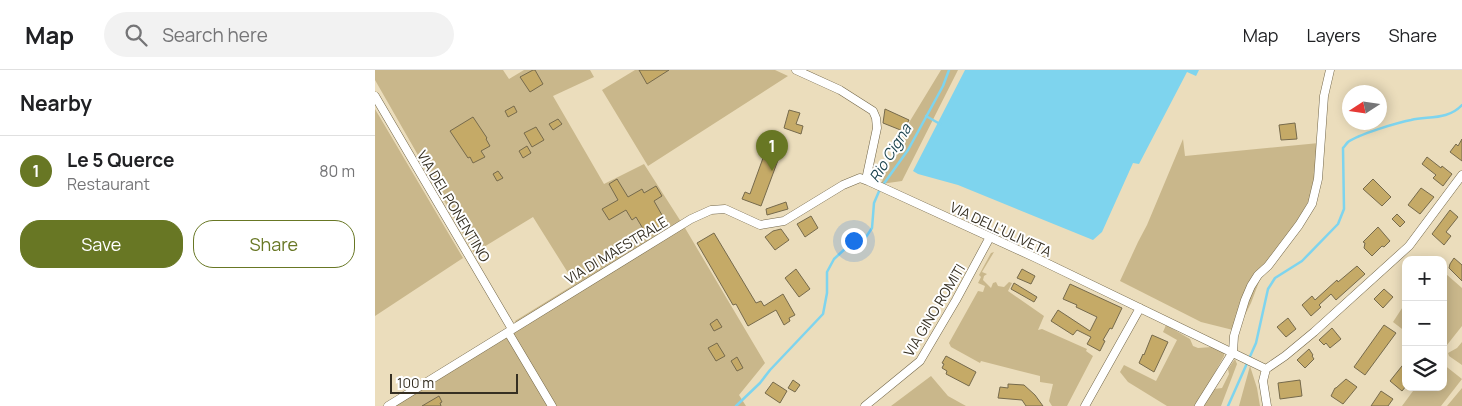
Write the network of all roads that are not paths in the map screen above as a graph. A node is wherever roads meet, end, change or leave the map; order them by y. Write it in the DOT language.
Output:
graph roads {
  1 [pos="796,70"];
  2 [pos="1330,70"];
  3 [pos="375,96"];
  4 [pos="1462,175"];
  5 [pos="872,182"];
  6 [pos="989,238"];
  7 [pos="1140,308"];
  8 [pos="510,330"];
  9 [pos="1236,353"];
  10 [pos="1266,369"];
  11 [pos="389,406"];
  12 [pos="552,406"];
  13 [pos="865,406"];
  14 [pos="1085,406"];
  15 [pos="1199,406"];
  16 [pos="1267,406"];
  1 -- 5 [label="street"];
  2 -- 9 [label="street"];
  3 -- 8 [label="street, VIA DEL PONENTINO"];
  4 -- 10 [label="street"];
  5 -- 6 [label="street, VIA DELL'ULIVETA"];
  5 -- 8 [label="street, VIA DI MAESTRALE"];
  6 -- 7 [label="street, VIA DELL'ULIVETA"];
  6 -- 13 [label="street, VIA GINO ROMITI"];
  7 -- 9 [label="street, VIA DELL'ULIVETA"];
  7 -- 14 [label="street"];
  8 -- 11 [label="street, VIA DI MAESTRALE"];
  8 -- 12 [label="street, VIA DEL PONENTINO"];
  9 -- 10 [label="street, VIA DELL'ULIVETA"];
  9 -- 15 [label="street"];
  10 -- 16 [label="street"];
}
